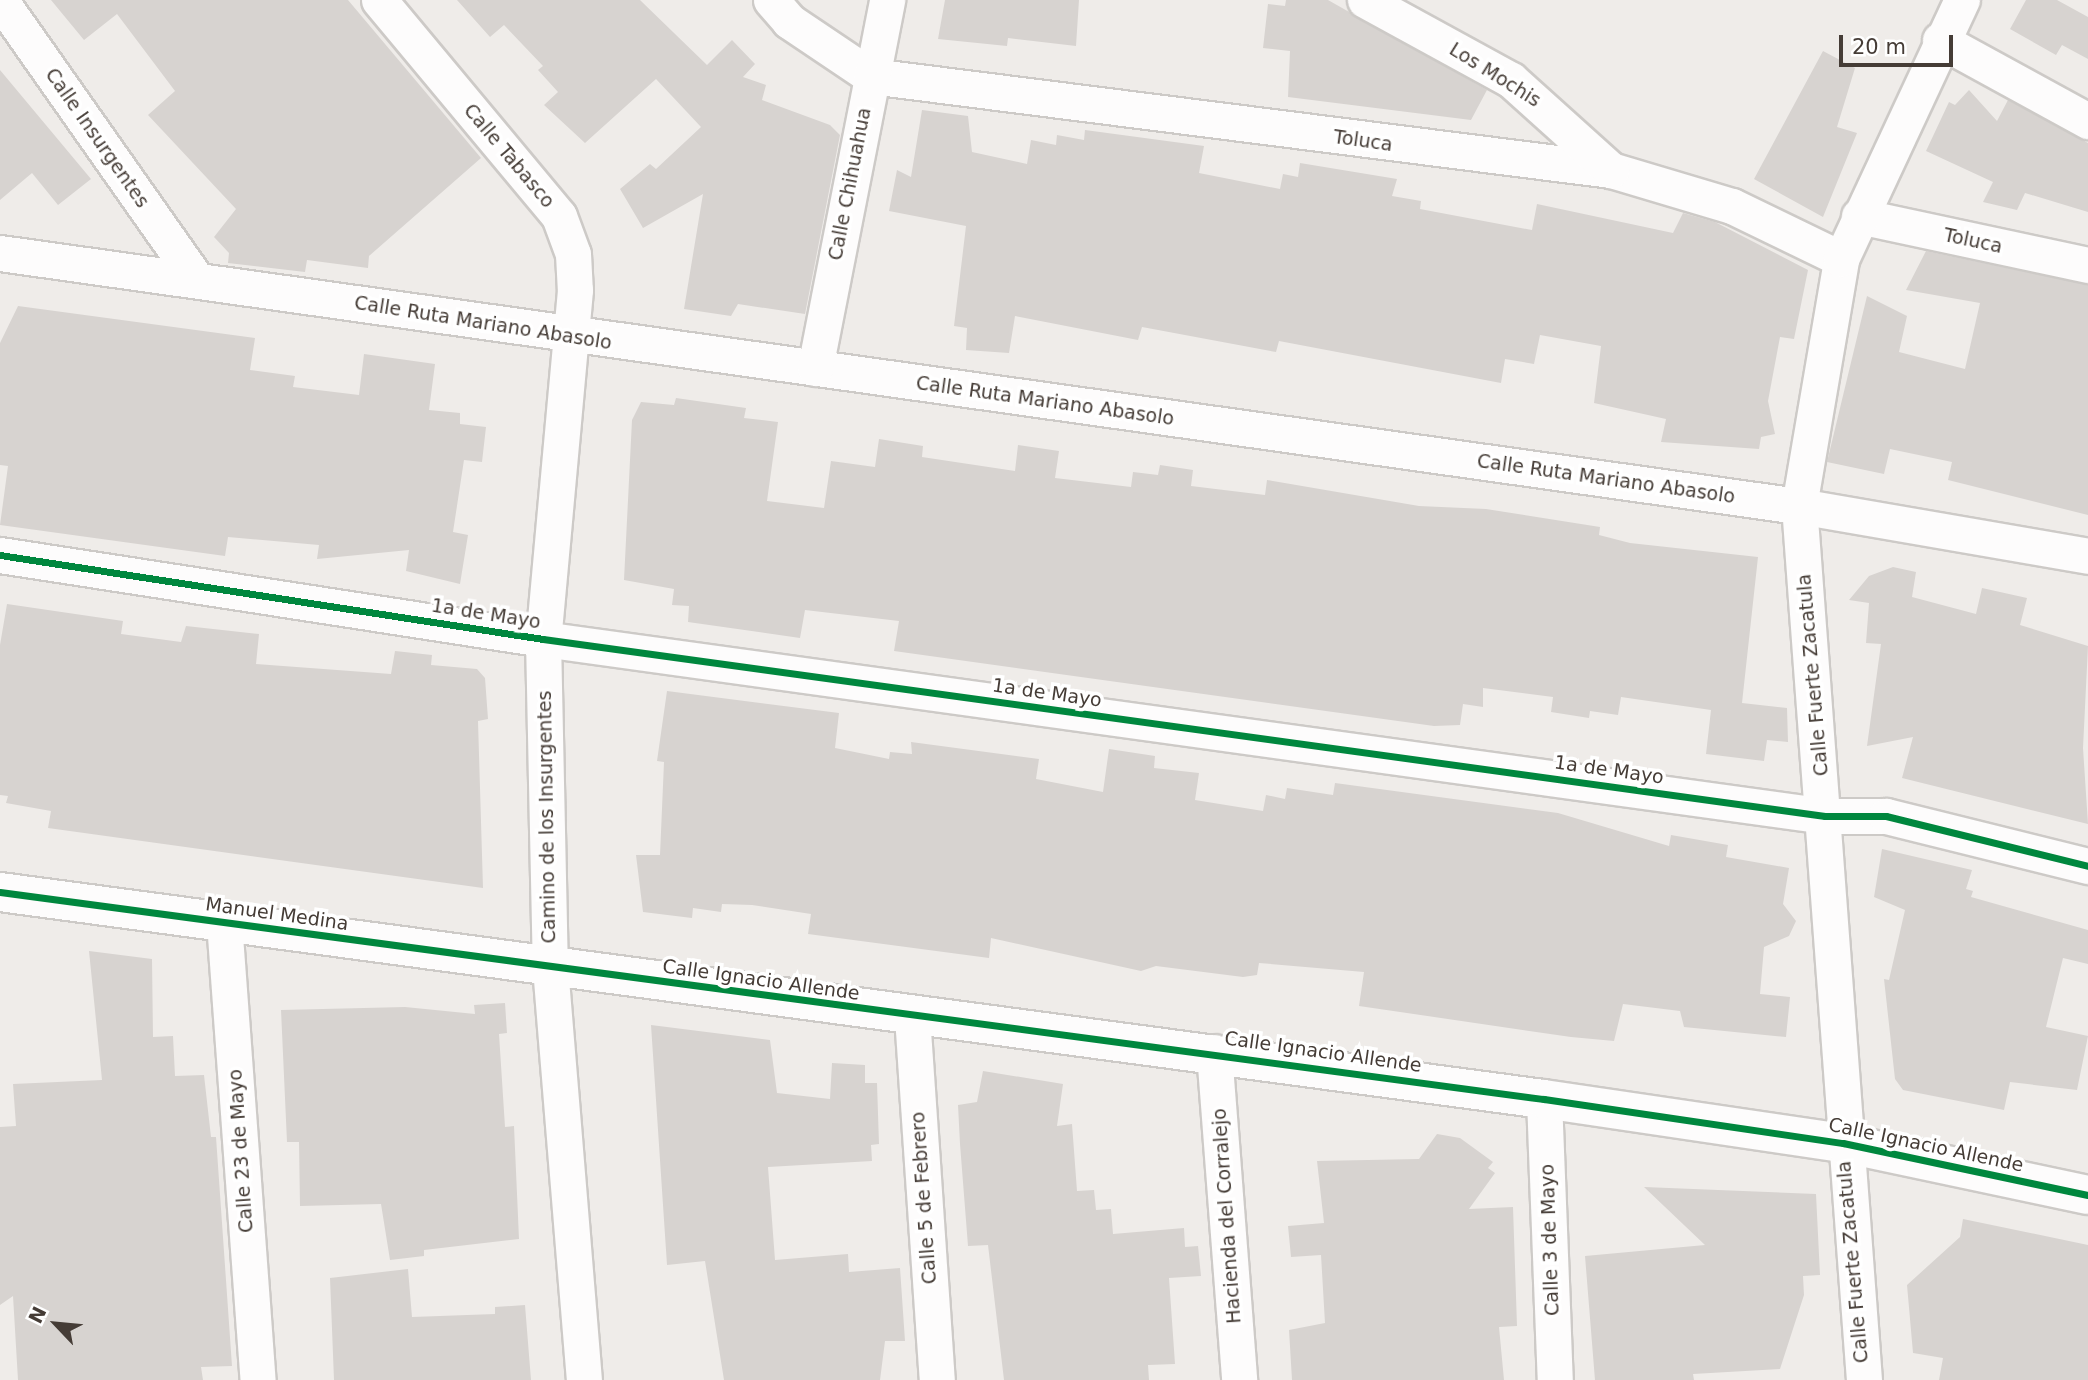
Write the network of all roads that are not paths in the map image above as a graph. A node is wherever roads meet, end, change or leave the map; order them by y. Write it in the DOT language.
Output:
graph roads {
  1 [pos="0,0"];
  2 [pos="379,0"];
  3 [pos="771,0"];
  4 [pos="887,0"];
  5 [pos="1365,0"];
  6 [pos="1962,0"];
  7 [pos="1940,40"];
  8 [pos="871,76"];
  9 [pos="2088,121"];
  10 [pos="1611,170"];
  11 [pos="1859,216"];
  12 [pos="0,253"];
  13 [pos="1841,260"];
  14 [pos="2088,265"];
  15 [pos="194,276"];
  16 [pos="570,338"];
  17 [pos="815,369"];
  18 [pos="1799,506"];
  19 [pos="0,555"];
  20 [pos="2088,556"];
  21 [pos="543,639"];
  22 [pos="1825,816"];
  23 [pos="2088,866"];
  24 [pos="0,892"];
  25 [pos="224,922"];
  26 [pos="550,967"];
  27 [pos="912,1016"];
  28 [pos="1214,1052"];
  29 [pos="1544,1099"];
  30 [pos="1843,1143"];
  31 [pos="2088,1195"];
  32 [pos="258,1380"];
  33 [pos="584,1380"];
  34 [pos="937,1380"];
  35 [pos="1239,1380"];
  36 [pos="1555,1380"];
  37 [pos="1864,1380"];
  1 -- 15 [label="street, Calle Insurgentes"];
  2 -- 16 [label="street, Calle Tabasco"];
  3 -- 8 [label="street"];
  4 -- 8 [label="street, Calle Chihuahua"];
  5 -- 10 [label="street, Los Mochis"];
  6 -- 7 [label="street, Calle Fuerte Zacatula"];
  7 -- 9 [label="street"];
  7 -- 11 [label="street, Calle Fuerte Zacatula"];
  8 -- 10 [label="street, Toluca"];
  8 -- 17 [label="street, Calle Chihuahua"];
  10 -- 13 [label="street, Toluca"];
  11 -- 13 [label="street, Calle Fuerte Zacatula"];
  11 -- 14 [label="street, Toluca"];
  12 -- 15 [label="street, Calle Ruta Mariano Abasolo"];
  13 -- 18 [label="street, Calle Fuerte Zacatula"];
  15 -- 16 [label="street, Calle Ruta Mariano Abasolo"];
  16 -- 17 [label="street, Calle Ruta Mariano Abasolo"];
  16 -- 21 [label="street, Camino de los Insurgentes"];
  17 -- 18 [label="street, Calle Ruta Mariano Abasolo"];
  18 -- 20 [label="street, Calle Ruta Mariano Abasolo"];
  18 -- 22 [label="street, Calle Fuerte Zacatula"];
  19 -- 21 [label="street, 1a de Mayo"];
  21 -- 22 [label="street, 1a de Mayo"];
  21 -- 26 [label="street, Camino de los Insurgentes"];
  22 -- 23 [label="street, 1a de Mayo"];
  22 -- 30 [label="street, Calle Fuerte Zacatula"];
  24 -- 25 [label="street, Manuel Medina"];
  25 -- 26 [label="street, Manuel Medina"];
  25 -- 32 [label="street, Calle 23 de Mayo"];
  26 -- 27 [label="street, Calle Ignacio Allende"];
  26 -- 33 [label="street, Camino de los Insurgentes"];
  27 -- 28 [label="street, Calle Ignacio Allende"];
  27 -- 34 [label="street, Calle 5 de Febrero"];
  28 -- 29 [label="street, Calle Ignacio Allende"];
  28 -- 35 [label="street, Hacienda del Corralejo"];
  29 -- 30 [label="street, Calle Ignacio Allende"];
  29 -- 36 [label="street, Calle 3 de Mayo"];
  30 -- 31 [label="street, Calle Ignacio Allende"];
  30 -- 37 [label="street, Calle Fuerte Zacatula"];
}
